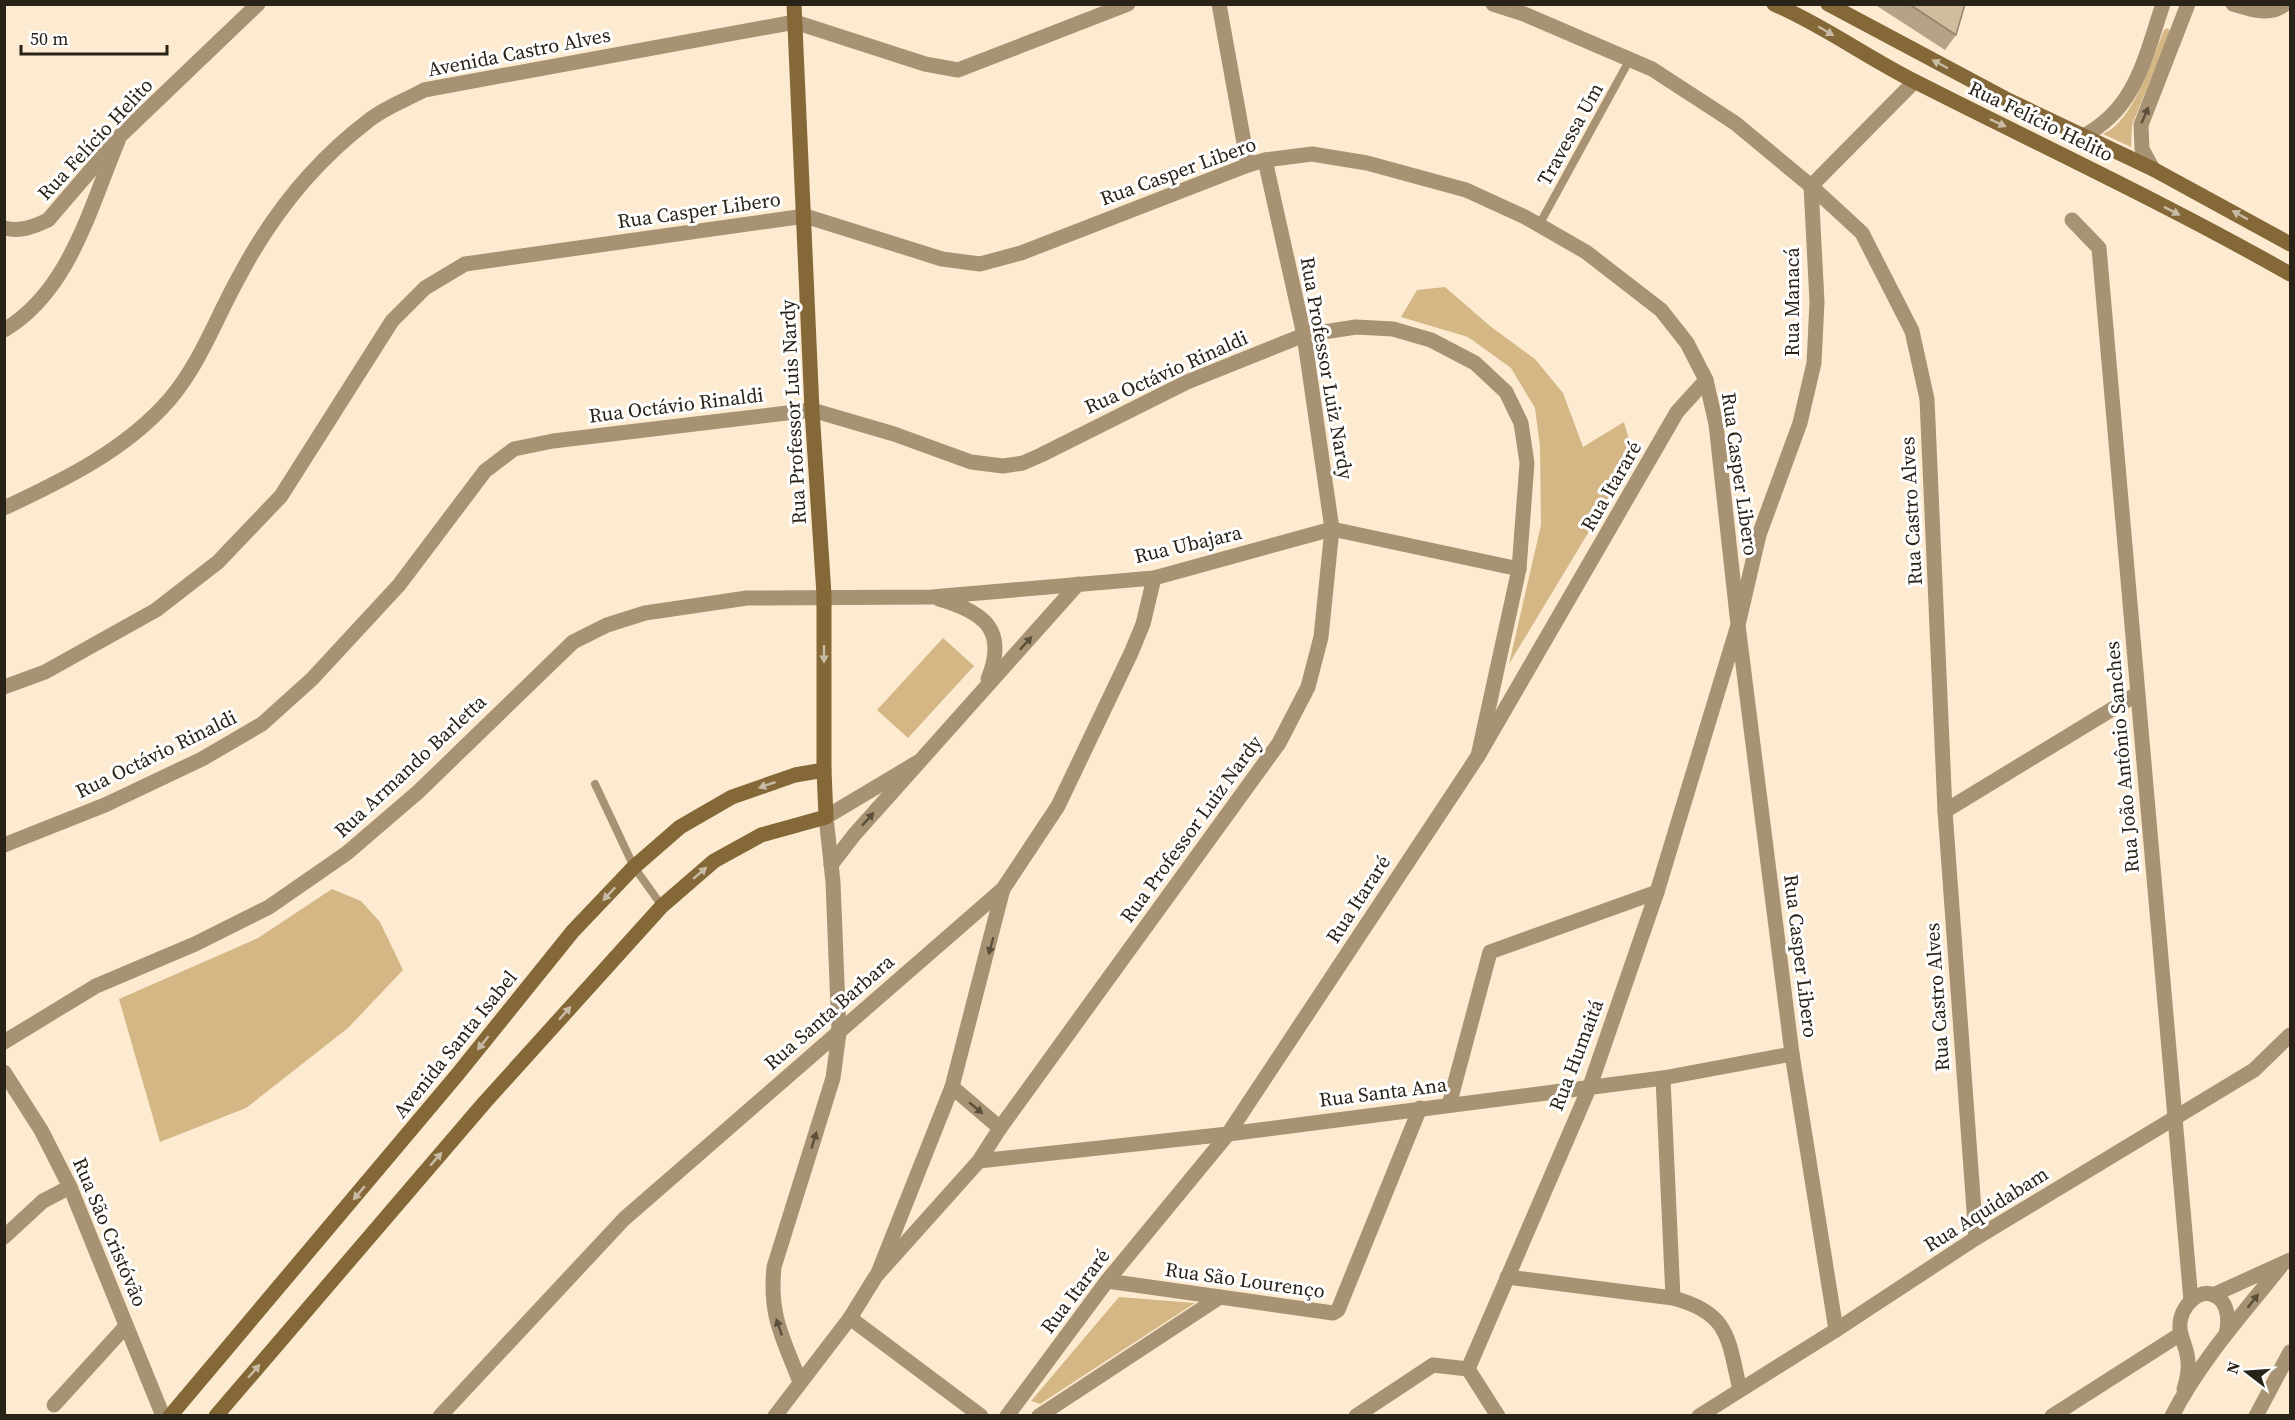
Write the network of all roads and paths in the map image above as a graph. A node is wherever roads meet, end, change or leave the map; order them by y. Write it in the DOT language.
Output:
graph roads {
  1 [pos="258,4"];
  2 [pos="794,4"];
  3 [pos="1128,4"];
  4 [pos="1219,4"];
  5 [pos="1493,4"];
  6 [pos="1774,4"];
  7 [pos="1828,4"];
  8 [pos="2163,4"];
  9 [pos="2188,4"];
  10 [pos="2234,4"];
  11 [pos="2285,4"];
  12 [pos="1846,9"];
  13 [pos="795,22"];
  14 [pos="1630,59"];
  15 [pos="1914,82"];
  16 [pos="120,136"];
  17 [pos="2083,136"];
  18 [pos="1265,160"];
  19 [pos="1248,165"];
  20 [pos="2153,169"];
  21 [pos="1811,186"];
  22 [pos="805,216"];
  23 [pos="2072,220"];
  24 [pos="1539,225"];
  25 [pos="4,228"];
  26 [pos="2290,244"];
  27 [pos="2290,274"];
  28 [pos="4,330"];
  29 [pos="1304,335"];
  30 [pos="1706,380"];
  31 [pos="812,410"];
  32 [pos="4,508"];
  33 [pos="1332,529"];
  34 [pos="1519,569"];
  35 [pos="1154,578"];
  36 [pos="1078,584"];
  37 [pos="824,596"];
  38 [pos="932,597"];
  39 [pos="1738,625"];
  40 [pos="4,687"];
  41 [pos="985,688"];
  42 [pos="2137,694"];
  43 [pos="1478,756"];
  44 [pos="918,762"];
  45 [pos="824,770"];
  46 [pos="596,783"];
  47 [pos="1945,811"];
  48 [pos="826,817"];
  49 [pos="4,845"];
  50 [pos="831,865"];
  51 [pos="634,867"];
  52 [pos="1003,889"];
  53 [pos="1657,892"];
  54 [pos="662,906"];
  55 [pos="839,1033"];
  56 [pos="2290,1035"];
  57 [pos="4,1042"];
  58 [pos="1792,1054"];
  59 [pos="4,1072"];
  60 [pos="1663,1078"];
  61 [pos="1590,1086"];
  62 [pos="952,1087"];
  63 [pos="1449,1105"];
  64 [pos="1420,1108"];
  65 [pos="2175,1118"];
  66 [pos="1000,1128"];
  67 [pos="1228,1134"];
  68 [pos="979,1161"];
  69 [pos="70,1186"];
  70 [pos="4,1237"];
  71 [pos="1976,1238"];
  72 [pos="2286,1263"];
  73 [pos="876,1276"];
  74 [pos="1507,1277"];
  75 [pos="1107,1281"];
  76 [pos="2213,1295"];
  77 [pos="1220,1297"];
  78 [pos="1673,1298"];
  79 [pos="2191,1300"];
  80 [pos="850,1318"];
  81 [pos="126,1326"];
  82 [pos="1836,1330"];
  83 [pos="2182,1340"];
  84 [pos="2221,1342"];
  85 [pos="2290,1352"];
  86 [pos="1468,1369"];
  87 [pos="800,1382"];
  88 [pos="1740,1390"];
  89 [pos="2181,1398"];
  90 [pos="54,1405"];
  91 [pos="163,1416"];
  92 [pos="170,1416"];
  93 [pos="216,1416"];
  94 [pos="440,1416"];
  95 [pos="775,1416"];
  96 [pos="981,1416"];
  97 [pos="1007,1416"];
  98 [pos="1039,1416"];
  99 [pos="1356,1416"];
  100 [pos="1498,1416"];
  101 [pos="1700,1416"];
  102 [pos="2052,1416"];
  103 [pos="2172,1416"];
  104 [pos="2256,1416"];
  1 -- 16 [label="street, Rua Felício Helito"];
  2 -- 13 [label="main road, Rua Professor Luis Nardy"];
  3 -- 13 [label="street"];
  4 -- 19 [label="street"];
  5 -- 14 [label="street, Rua Castro Alves"];
  6 -- 15 [label="main road, Rua Felício Helito, one-way"];
  7 -- 12 [label="main road, Rua Felício Helito"];
  8 -- 17 [label="street"];
  20 -- 9 [label="street, one-way"];
  10 -- 11 [label="street"];
  17 -- 12 [label="main road, Rua Felício Helito, one-way"];
  13 -- 22 [label="main road, Rua Professor Luis Nardy"];
  13 -- 32 [label="street, Avenida Castro Alves"];
  14 -- 21 [label="street, Rua Castro Alves"];
  14 -- 24 [label="lane, Travessa Um"];
  15 -- 21 [label="street"];
  15 -- 27 [label="main road, Rua Felício Helito, one-way"];
  16 -- 25 [label="street, Rua Felício Helito"];
  16 -- 28 [label="street"];
  17 -- 20 [label="main road, Rua Felício Helito"];
  18 -- 19 [label="street, Rua Casper Libero"];
  18 -- 24 [label="street, Rua Casper Libero"];
  18 -- 29 [label="street, Rua Professor Luiz Nardy"];
  19 -- 22 [label="street, Rua Casper Libero"];
  26 -- 20 [label="main road, Rua Felício Helito, one-way"];
  21 -- 39 [label="street, Rua Manacá"];
  21 -- 47 [label="street, Rua Castro Alves"];
  22 -- 31 [label="main road, Rua Professor Luis Nardy"];
  22 -- 40 [label="street, Rua Casper Libero"];
  23 -- 42 [label="street, Rua João Antônio Sanches"];
  24 -- 30 [label="street, Rua Casper Libero"];
  29 -- 31 [label="street, Rua Octávio Rinaldi"];
  29 -- 33 [label="street, Rua Professor Luiz Nardy"];
  29 -- 34 [label="street, Rua Octávio Rinaldi"];
  30 -- 39 [label="street, Rua Casper Libero"];
  30 -- 43 [label="street, Rua Itararé"];
  31 -- 37 [label="main road, Rua Professor Luis Nardy"];
  31 -- 49 [label="street, Rua Octávio Rinaldi"];
  33 -- 34 [label="street, Rua Ubajara"];
  33 -- 35 [label="street, Rua Ubajara"];
  33 -- 66 [label="street, Rua Professor Luiz Nardy"];
  34 -- 43 [label="street, Rua Octávio Rinaldi"];
  35 -- 36 [label="street, Rua Ubajara"];
  35 -- 52 [label="street, Rua Santa Barbara"];
  36 -- 38 [label="street, Rua Ubajara"];
  41 -- 36 [label="street, one-way"];
  37 -- 38 [label="street, Rua Ubajara"];
  37 -- 45 [label="main road, Rua Professor Luis Nardy, one-way"];
  37 -- 57 [label="street, Rua Armando Barletta"];
  38 -- 41 [label="street"];
  39 -- 53 [label="street, Rua Humaitá"];
  39 -- 58 [label="street, Rua Casper Libero"];
  41 -- 44 [label="street"];
  42 -- 47 [label="street"];
  42 -- 65 [label="street, Rua João Antônio Sanches"];
  43 -- 67 [label="street, Rua Itararé"];
  44 -- 48 [label="street"];
  50 -- 44 [label="street, one-way"];
  45 -- 48 [label="main road, Rua Professor Luis Nardy"];
  45 -- 51 [label="main road, Avenida Santa Isabel, one-way"];
  46 -- 51 [label="lane"];
  47 -- 71 [label="street, Rua Castro Alves"];
  48 -- 50 [label="street"];
  54 -- 48 [label="main road, one-way"];
  50 -- 55 [label="street"];
  51 -- 54 [label="lane"];
  51 -- 92 [label="main road, Avenida Santa Isabel, one-way"];
  52 -- 55 [label="street, Rua Santa Barbara"];
  52 -- 62 [label="street, one-way"];
  53 -- 61 [label="street, Rua Humaitá"];
  53 -- 63 [label="street"];
  93 -- 54 [label="main road, one-way"];
  87 -- 55 [label="street, one-way"];
  55 -- 94 [label="street, Rua Santa Barbara"];
  56 -- 65 [label="street, Rua Aquidabam"];
  58 -- 60 [label="street, Rua Santa Ana"];
  58 -- 82 [label="street, Rua Casper Libero"];
  59 -- 69 [label="street, Rua São Cristóvão"];
  60 -- 61 [label="street, Rua Santa Ana"];
  60 -- 78 [label="street"];
  61 -- 63 [label="street, Rua Santa Ana"];
  61 -- 74 [label="street, Rua Humaitá"];
  62 -- 66 [label="street, one-way"];
  62 -- 73 [label="street"];
  63 -- 64 [label="street, Rua Santa Ana"];
  64 -- 67 [label="street, Rua Santa Ana"];
  64 -- 77 [label="street, Rua São Lourenço"];
  65 -- 71 [label="street, Rua Aquidabam"];
  65 -- 79 [label="street, Rua João Antônio Sanches"];
  66 -- 68 [label="street, Rua Professor Luiz Nardy"];
  67 -- 68 [label="street, Rua Santa Ana"];
  67 -- 75 [label="street, Rua Itararé"];
  68 -- 73 [label="street, Rua Professor Luiz Nardy"];
  69 -- 70 [label="street"];
  69 -- 81 [label="street, Rua São Cristóvão"];
  71 -- 82 [label="street, Rua Aquidabam"];
  72 -- 76 [label="street"];
  84 -- 72 [label="street, one-way"];
  73 -- 80 [label="street, Rua Professor Luiz Nardy"];
  74 -- 78 [label="street"];
  74 -- 86 [label="street, Rua Humaitá"];
  75 -- 77 [label="street, Rua São Lourenço"];
  75 -- 97 [label="street, Rua Itararé"];
  76 -- 79 [label="street"];
  76 -- 84 [label="street"];
  77 -- 98 [label="street"];
  78 -- 88 [label="street"];
  79 -- 83 [label="street"];
  80 -- 87 [label="street, Rua Professor Luiz Nardy"];
  80 -- 96 [label="street"];
  81 -- 90 [label="street"];
  81 -- 91 [label="street, Rua São Cristóvão"];
  82 -- 88 [label="street, Rua Aquidabam"];
  83 -- 84 [label="street"];
  83 -- 89 [label="street"];
  83 -- 102 [label="street"];
  84 -- 89 [label="street"];
  85 -- 104 [label="street"];
  86 -- 99 [label="street"];
  86 -- 100 [label="street"];
  87 -- 95 [label="street, Rua Professor Luiz Nardy"];
  88 -- 101 [label="street, Rua Aquidabam"];
  89 -- 103 [label="street"];
}
